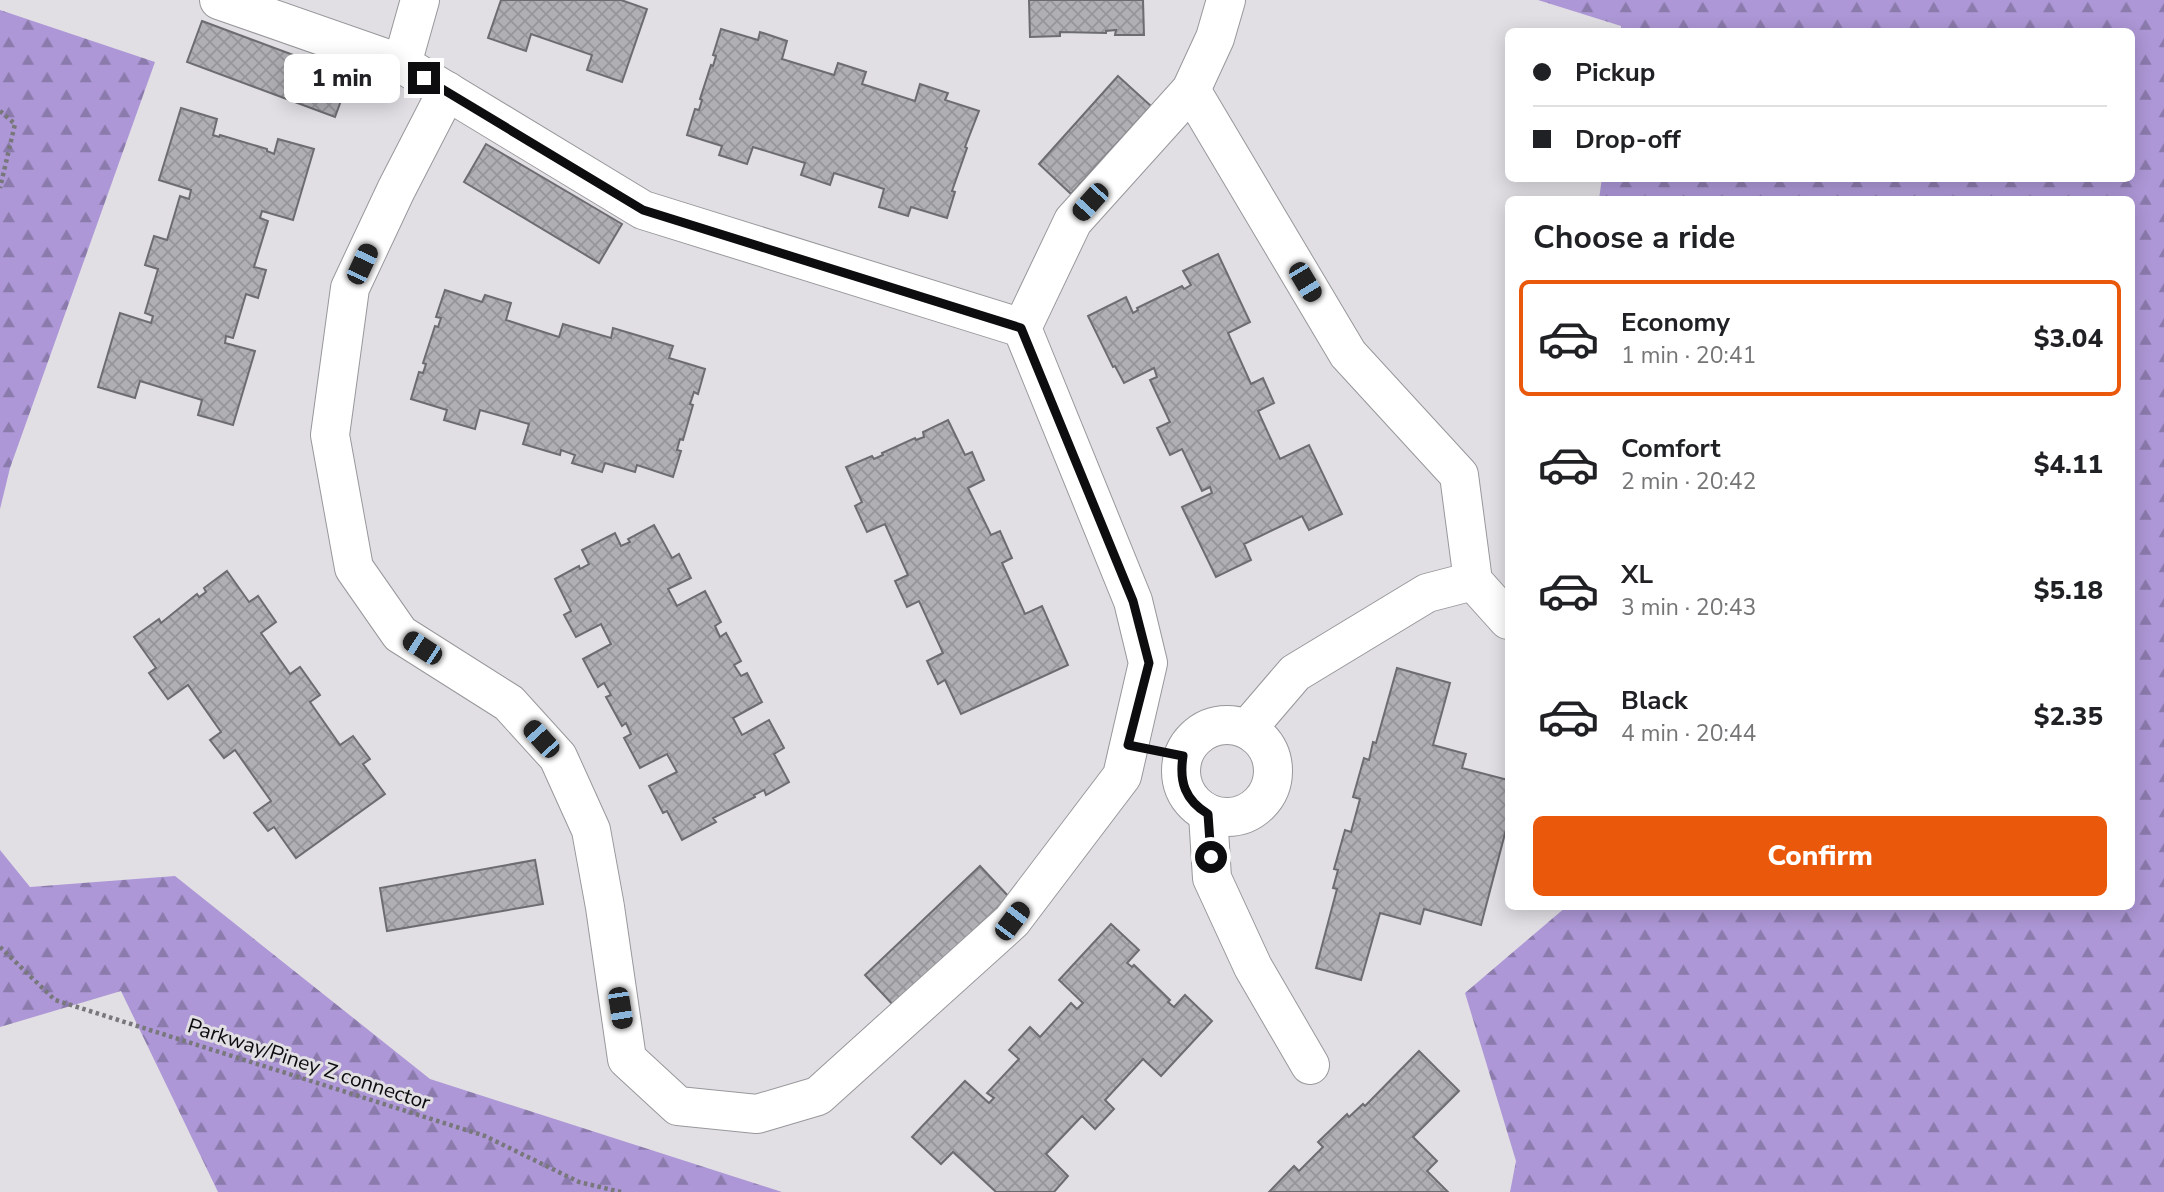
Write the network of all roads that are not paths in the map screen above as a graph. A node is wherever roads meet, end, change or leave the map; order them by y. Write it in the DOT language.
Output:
graph roads {
  1 [pos="219,0"];
  2 [pos="420,0"];
  3 [pos="1226,0"];
  4 [pos="401,64"];
  5 [pos="1191,90"];
  6 [pos="447,91"];
  7 [pos="1021,328"];
  8 [pos="1473,581"];
  9 [pos="1505,617"];
  10 [pos="1247,729"];
  11 [pos="1128,745"];
  12 [pos="1183,756"];
  13 [pos="1208,814"];
  14 [pos="1310,1065"];
  1 -- 4 [label="lane"];
  2 -- 4 [label="lane"];
  3 -- 5 [label="lane"];
  4 -- 6 [label="lane"];
  5 -- 7 [label="lane"];
  5 -- 8 [label="lane"];
  6 -- 7 [label="lane"];
  6 -- 11 [label="lane"];
  7 -- 11 [label="lane"];
  8 -- 9 [label="lane"];
  8 -- 10 [label="lane"];
  10 -- 12 [label="lane"];
  10 -- 13 [label="lane"];
  11 -- 12 [label="lane"];
  12 -- 13 [label="lane"];
  13 -- 14 [label="lane"];
}
